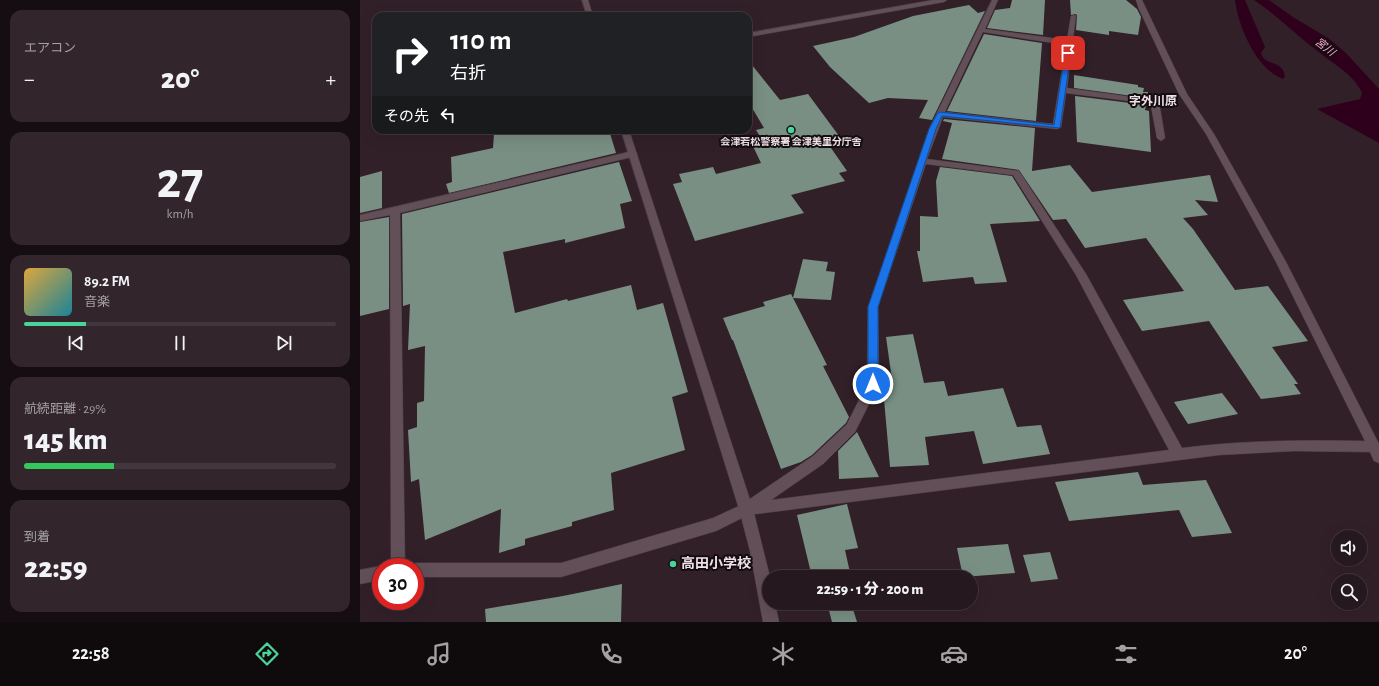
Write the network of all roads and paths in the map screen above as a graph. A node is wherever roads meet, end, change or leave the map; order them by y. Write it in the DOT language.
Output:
graph roads {
  1 [pos="585,0"];
  2 [pos="944,0"];
  3 [pos="995,0"];
  4 [pos="1139,0"];
  5 [pos="589,12"];
  6 [pos="1074,16"];
  7 [pos="980,30"];
  8 [pos="752,33"];
  9 [pos="1070,43"];
  10 [pos="1062,90"];
  11 [pos="940,114"];
  12 [pos="626,134"];
  13 [pos="1162,138"];
  14 [pos="633,154"];
  15 [pos="922,161"];
  16 [pos="395,211"];
  17 [pos="360,218"];
  18 [pos="1376,452"];
  19 [pos="1178,454"];
  20 [pos="746,509"];
  21 [pos="398,558"];
  22 [pos="424,570"];
  23 [pos="372,575"];
  24 [pos="360,577"];
  25 [pos="771,622"];
  1 -- 5 [label="street"];
  2 -- 8 [label="street"];
  3 -- 7 [label="street"];
  4 -- 18 [label="street"];
  6 -- 9 [label="street"];
  7 -- 9 [label="street"];
  7 -- 11 [label="street"];
  9 -- 10 [label="street"];
  10 -- 11 [label="street"];
  10 -- 13 [label="street"];
  11 -- 15 [label="street"];
  12 -- 14 [label="street"];
  14 -- 16 [label="street"];
  14 -- 20 [label="street"];
  15 -- 19 [label="street"];
  15 -- 20 [label="street"];
  16 -- 17 [label="street"];
  16 -- 21 [label="street"];
  18 -- 19 [label="street"];
  19 -- 20 [label="street"];
  20 -- 22 [label="street"];
  20 -- 25 [label="street"];
  23 -- 24 [label="street"];
}
